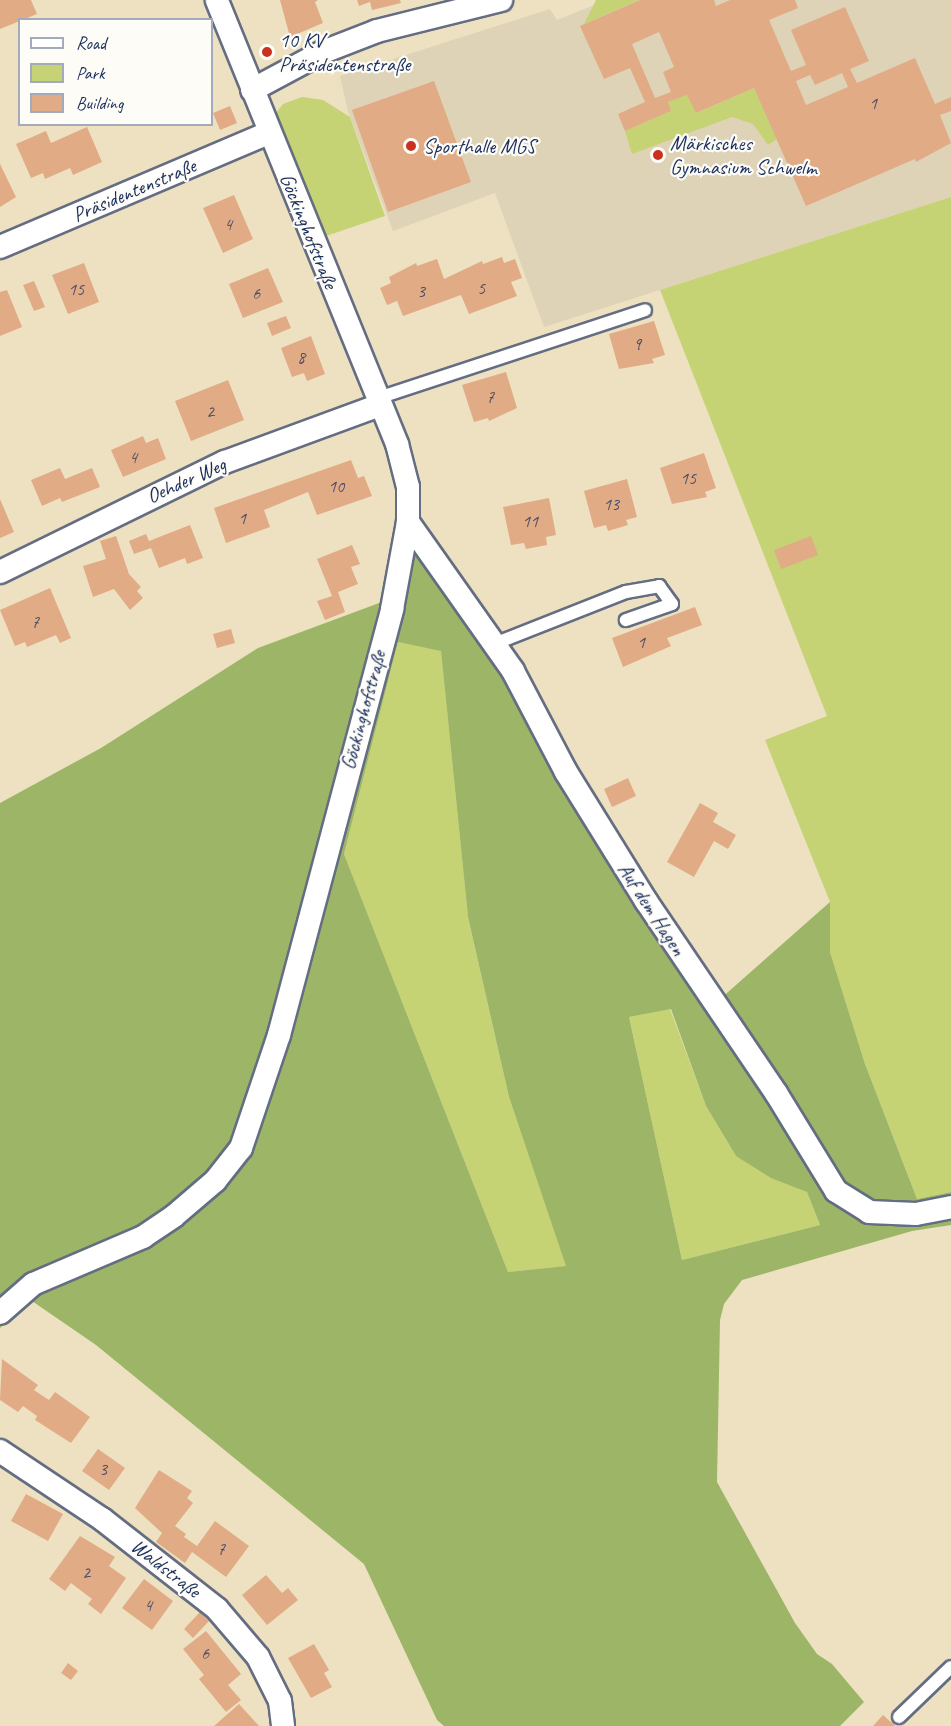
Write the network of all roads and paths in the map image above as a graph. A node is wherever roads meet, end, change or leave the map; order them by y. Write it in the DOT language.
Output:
graph roads {
  1 [pos="217,0"];
  2 [pos="501,0"];
  3 [pos="252,90"];
  4 [pos="268,133"];
  5 [pos="0,247"];
  6 [pos="645,310"];
  7 [pos="379,401"];
  8 [pos="408,522"];
  9 [pos="0,572"];
  10 [pos="626,620"];
  11 [pos="494,644"];
  12 [pos="951,1207"];
  13 [pos="0,1313"];
  14 [pos="0,1452"];
  15 [pos="951,1666"];
  16 [pos="899,1716"];
  17 [pos="283,1726"];
  1 -- 3 [label="street, Göckinghofstraße"];
  2 -- 3 [label="street"];
  3 -- 4 [label="street, Göckinghofstraße"];
  4 -- 5 [label="street, Präsidentenstraße"];
  4 -- 7 [label="street, Göckinghofstraße"];
  6 -- 7 [label="lane"];
  7 -- 8 [label="street, Göckinghofstraße"];
  7 -- 9 [label="street, Oehder Weg"];
  8 -- 11 [label="street, Auf dem Hagen"];
  8 -- 13 [label="street, Göckinghofstraße"];
  10 -- 11 [label="lane"];
  11 -- 12 [label="street, Auf dem Hagen"];
  14 -- 17 [label="street, Waldstraße"];
  15 -- 16 [label="lane"];
}
